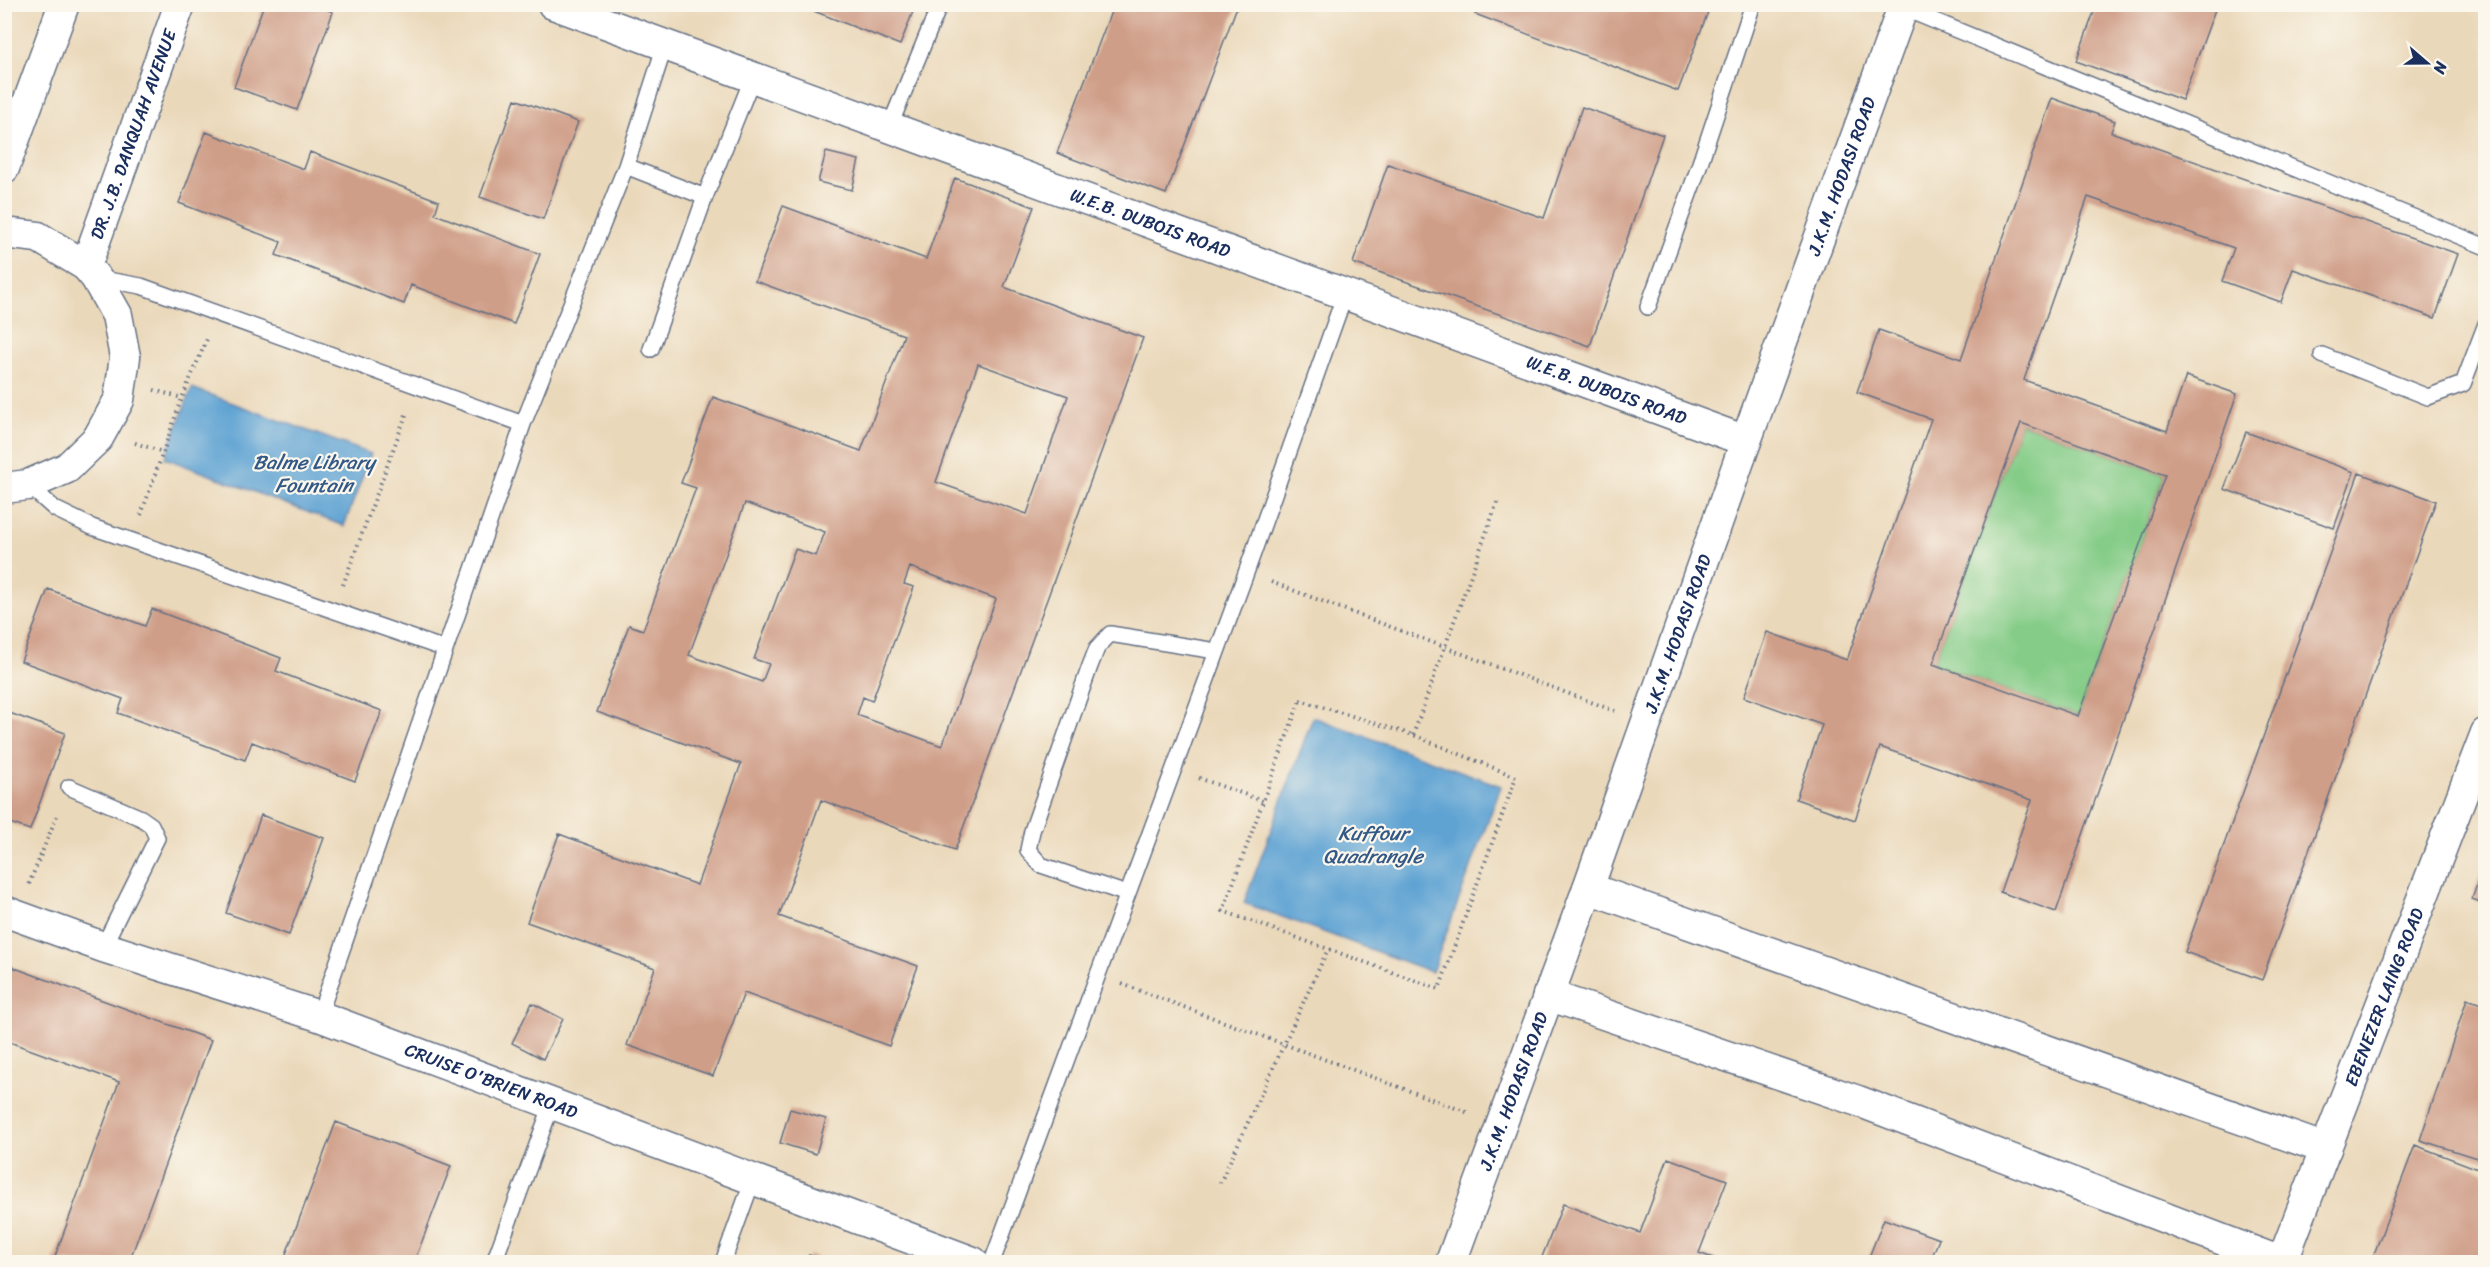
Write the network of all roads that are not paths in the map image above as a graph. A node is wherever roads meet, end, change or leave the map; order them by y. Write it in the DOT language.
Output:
graph roads {
  1 [pos="64,4"];
  2 [pos="180,4"];
  3 [pos="553,4"];
  4 [pos="940,4"];
  5 [pos="1753,4"];
  6 [pos="1904,6"];
  7 [pos="665,45"];
  8 [pos="752,79"];
  9 [pos="889,128"];
  10 [pos="626,166"];
  11 [pos="4,168"];
  12 [pos="705,197"];
  13 [pos="4,233"];
  14 [pos="2486,247"];
  15 [pos="91,272"];
  16 [pos="1345,294"];
  17 [pos="1648,307"];
  18 [pos="2486,324"];
  19 [pos="651,348"];
  20 [pos="2322,355"];
  21 [pos="523,424"];
  22 [pos="1746,441"];
  23 [pos="16,487"];
  24 [pos="445,649"];
  25 [pos="1216,651"];
  26 [pos="2486,733"];
  27 [pos="69,787"];
  28 [pos="1588,888"];
  29 [pos="1127,894"];
  30 [pos="10,913"];
  31 [pos="104,947"];
  32 [pos="1548,995"];
  33 [pos="320,1016"];
  34 [pos="552,1104"];
  35 [pos="2326,1149"];
  36 [pos="753,1179"];
  37 [pos="494,1263"];
  38 [pos="723,1263"];
  39 [pos="973,1263"];
  40 [pos="992,1263"];
  41 [pos="1451,1263"];
  42 [pos="2282,1263"];
  1 -- 11 [label="street"];
  2 -- 15 [label="street, DR. J.B. DANQUAH AVENUE"];
  3 -- 7 [label="street, W.E.B. DUBOIS ROAD"];
  4 -- 9 [label="lane"];
  5 -- 17 [label="lane"];
  6 -- 14 [label="lane"];
  6 -- 22 [label="street, J.K.M. HODASI ROAD"];
  7 -- 8 [label="street, W.E.B. DUBOIS ROAD"];
  7 -- 10 [label="lane"];
  8 -- 9 [label="street, W.E.B. DUBOIS ROAD"];
  8 -- 12 [label="lane"];
  9 -- 16 [label="street, W.E.B. DUBOIS ROAD"];
  10 -- 12 [label="lane"];
  10 -- 21 [label="lane"];
  12 -- 19 [label="lane"];
  13 -- 15 [label="street, DR. J.B. DANQUAH AVENUE"];
  15 -- 21 [label="lane"];
  15 -- 23 [label="street, DR. J.B. DANQUAH AVENUE"];
  16 -- 22 [label="street, W.E.B. DUBOIS ROAD"];
  16 -- 25 [label="lane"];
  18 -- 20 [label="lane"];
  21 -- 24 [label="lane"];
  22 -- 28 [label="street, J.K.M. HODASI ROAD"];
  23 -- 24 [label="lane"];
  24 -- 33 [label="lane"];
  25 -- 29 [label="lane"];
  25 -- 29 [label="lane"];
  26 -- 35 [label="street, EBENEZER LAING ROAD"];
  27 -- 31 [label="lane"];
  28 -- 32 [label="street, J.K.M. HODASI ROAD"];
  28 -- 35 [label="street"];
  29 -- 40 [label="lane"];
  30 -- 31 [label="street, CRUISE O'BRIEN ROAD"];
  31 -- 33 [label="street, CRUISE O'BRIEN ROAD"];
  32 -- 41 [label="street, J.K.M. HODASI ROAD"];
  32 -- 42 [label="street"];
  33 -- 34 [label="street, CRUISE O'BRIEN ROAD"];
  34 -- 36 [label="street, CRUISE O'BRIEN ROAD"];
  34 -- 37 [label="lane"];
  35 -- 42 [label="street, EBENEZER LAING ROAD"];
  36 -- 38 [label="lane"];
  36 -- 39 [label="street, CRUISE O'BRIEN ROAD"];
}
